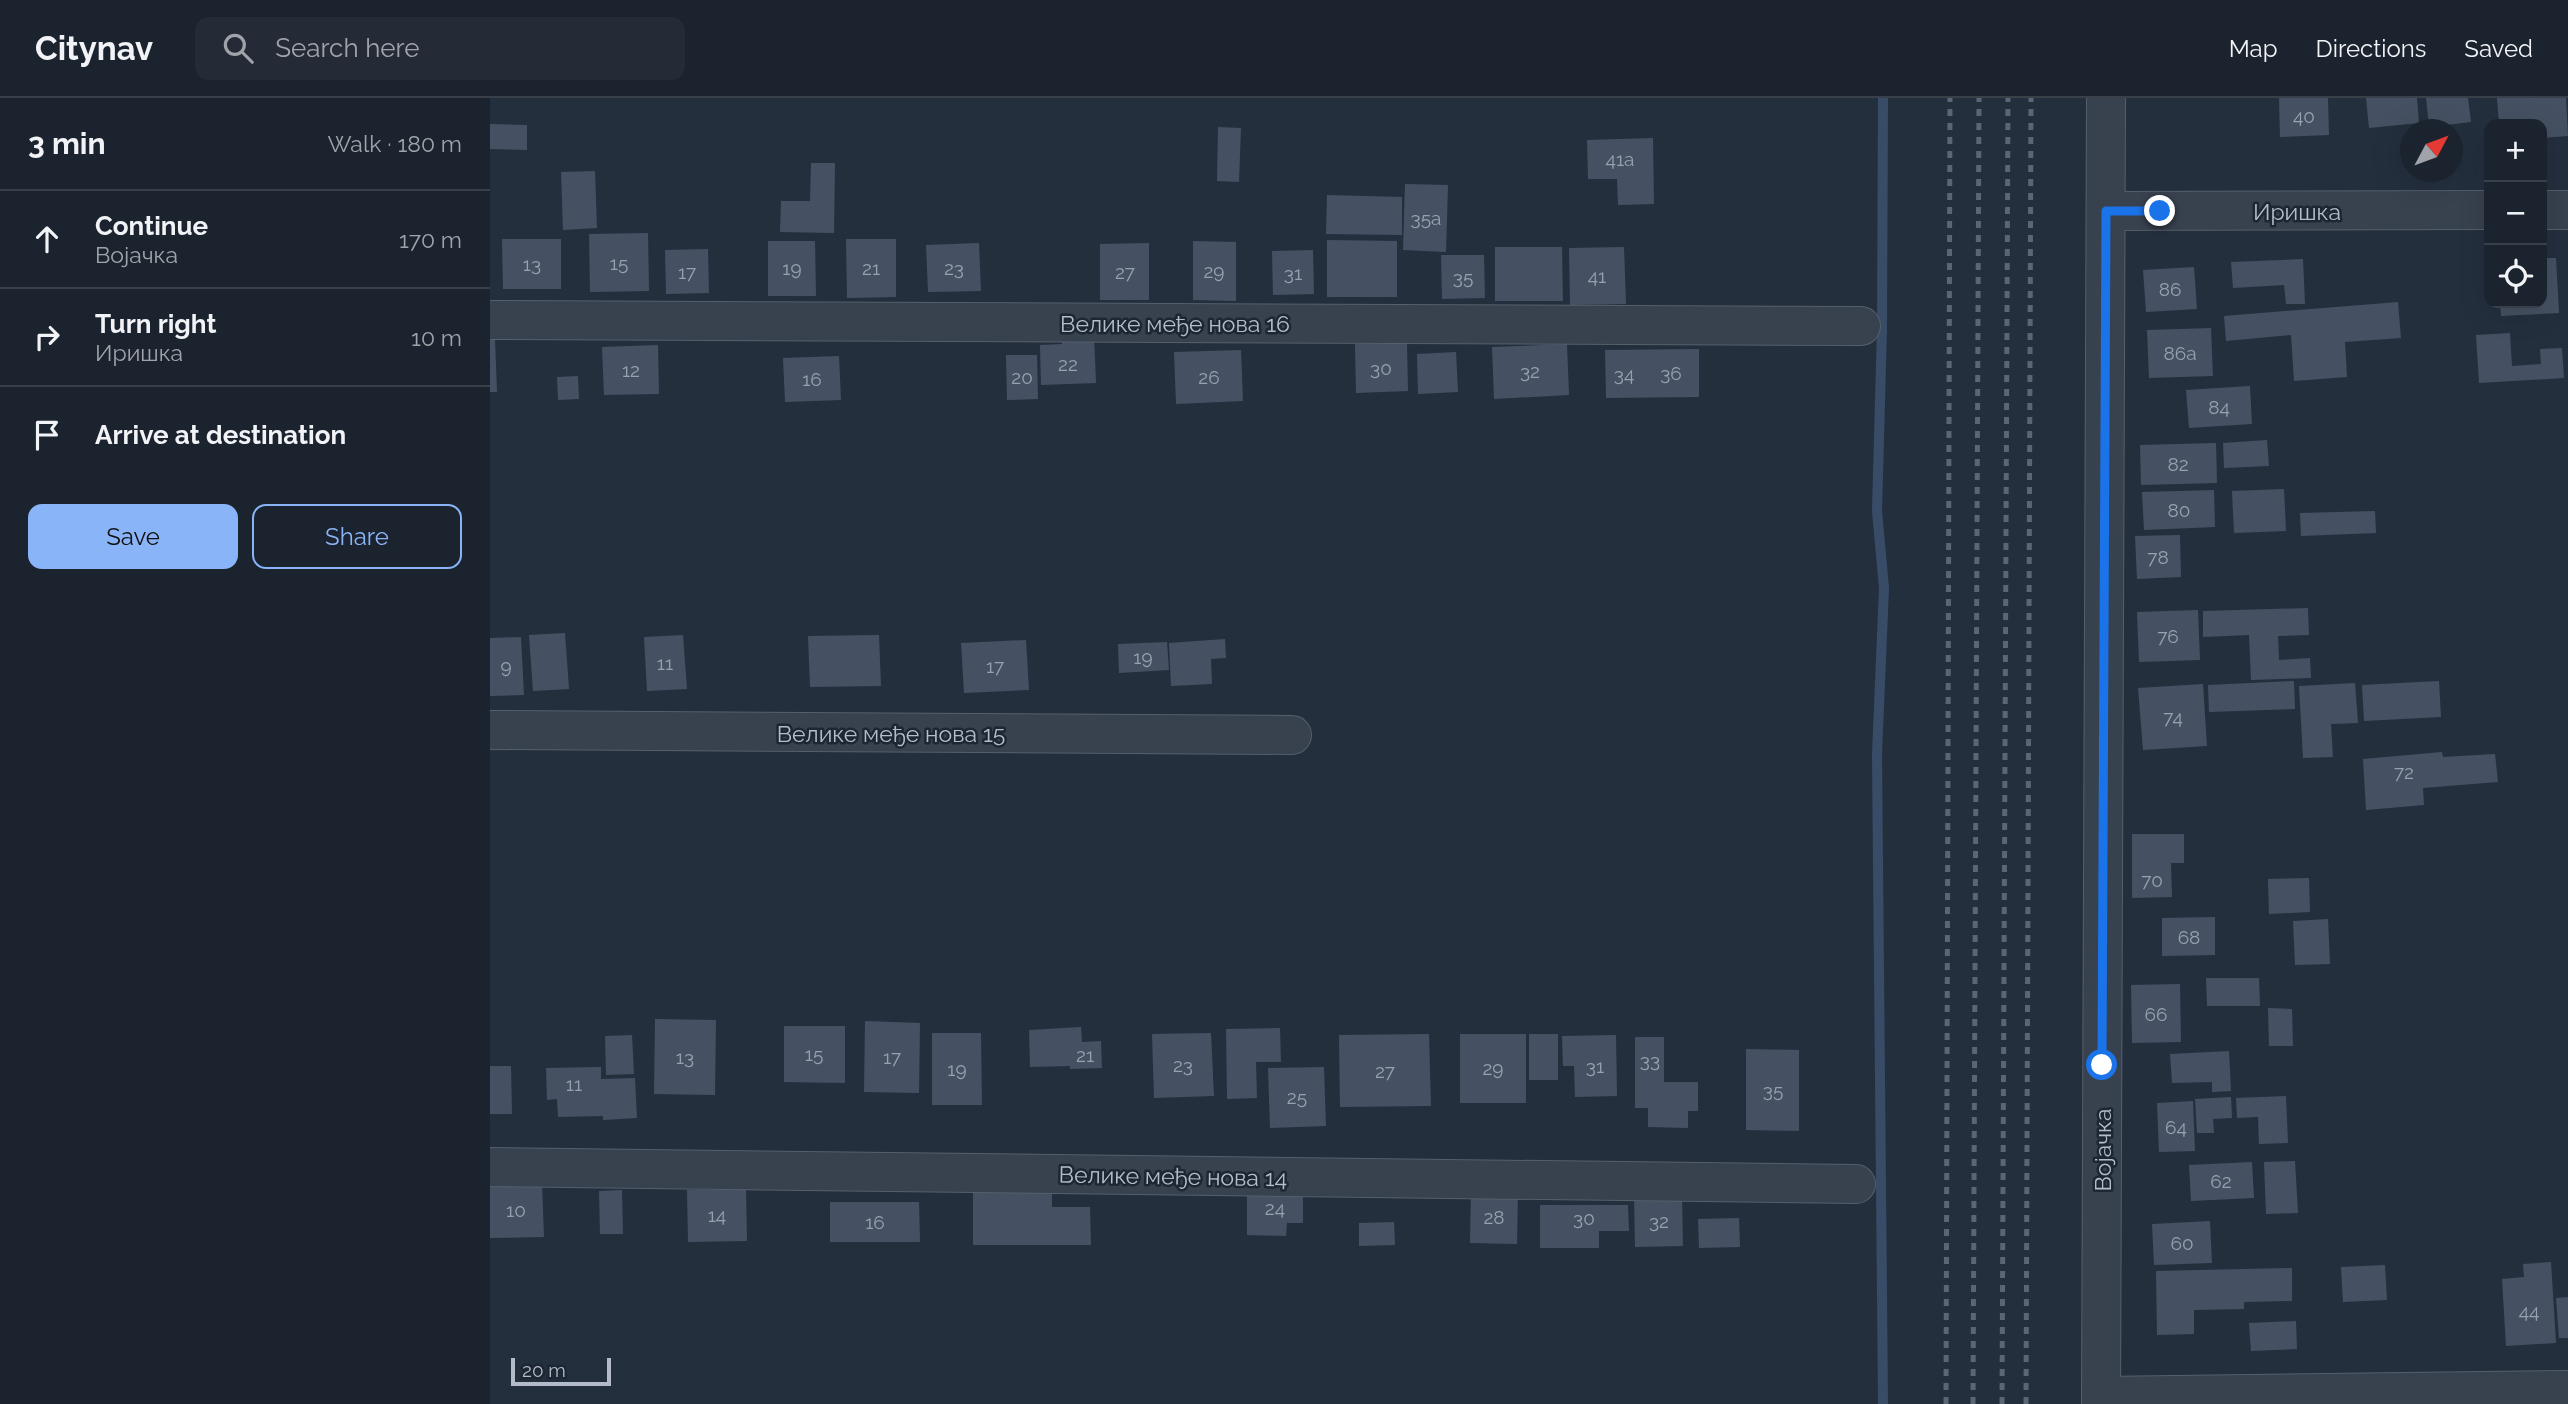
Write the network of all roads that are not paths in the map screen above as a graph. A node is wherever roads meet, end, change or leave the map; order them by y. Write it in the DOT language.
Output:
graph roads {
  1 [pos="2106,98"];
  2 [pos="2484,210"];
  3 [pos="2547,210"];
  4 [pos="2568,210"];
  5 [pos="2106,211"];
  6 [pos="490,320"];
  7 [pos="1861,326"];
  8 [pos="490,730"];
  9 [pos="1292,735"];
  10 [pos="490,1167"];
  11 [pos="1856,1184"];
  12 [pos="2568,1390"];
  13 [pos="2101,1400"];
  1 -- 5 [label="street, Војачка"];
  2 -- 5 [label="street, Иришка"];
  3 -- 4 [label="street"];
  5 -- 13 [label="street, Војачка"];
  6 -- 7 [label="street, Велике међе нова 16"];
  8 -- 9 [label="street, Велике међе нова 15"];
  10 -- 11 [label="street, Велике међе нова 14"];
  12 -- 13 [label="street"];
}
